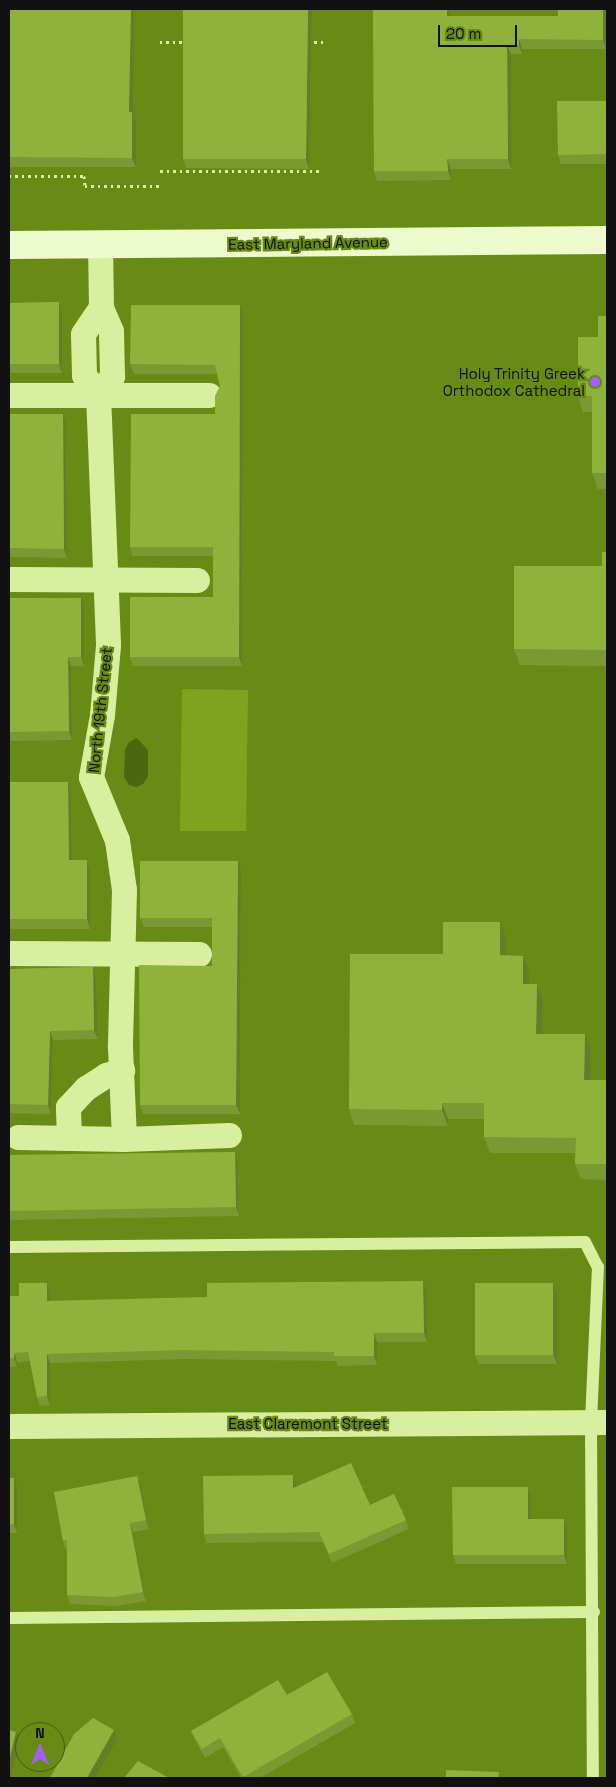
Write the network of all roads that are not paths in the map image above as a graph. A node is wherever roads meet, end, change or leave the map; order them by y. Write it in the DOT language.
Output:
graph roads {
  1 [pos="607,240"];
  2 [pos="9,245"];
  3 [pos="100,245"];
  4 [pos="98,394"];
  5 [pos="9,395"];
  6 [pos="209,395"];
  7 [pos="106,578"];
  8 [pos="9,579"];
  9 [pos="197,580"];
  10 [pos="9,953"];
  11 [pos="122,953"];
  12 [pos="199,954"];
  13 [pos="122,1070"];
  14 [pos="229,1135"];
  15 [pos="18,1137"];
  16 [pos="69,1138"];
  17 [pos="124,1140"];
  18 [pos="9,1247"];
  19 [pos="599,1422"];
  20 [pos="9,1426"];
  21 [pos="594,1612"];
  22 [pos="9,1618"];
  23 [pos="593,1778"];
  1 -- 3 [label="street, East Maryland Avenue"];
  2 -- 3 [label="street, East Maryland Avenue"];
  3 -- 4 [label="street"];
  4 -- 5 [label="street"];
  4 -- 6 [label="street"];
  4 -- 7 [label="street, North 19th Street"];
  7 -- 8 [label="street"];
  7 -- 9 [label="street"];
  7 -- 11 [label="street, North 19th Street"];
  10 -- 11 [label="street"];
  11 -- 12 [label="street"];
  11 -- 13 [label="street, North 19th Street"];
  13 -- 16 [label="street"];
  13 -- 17 [label="street, North 19th Street"];
  14 -- 17 [label="street"];
  15 -- 16 [label="street"];
  16 -- 17 [label="street"];
  18 -- 19 [label="lane"];
  19 -- 20 [label="street, East Claremont Street"];
  19 -- 21 [label="lane"];
  21 -- 22 [label="lane"];
  21 -- 23 [label="lane"];
}
